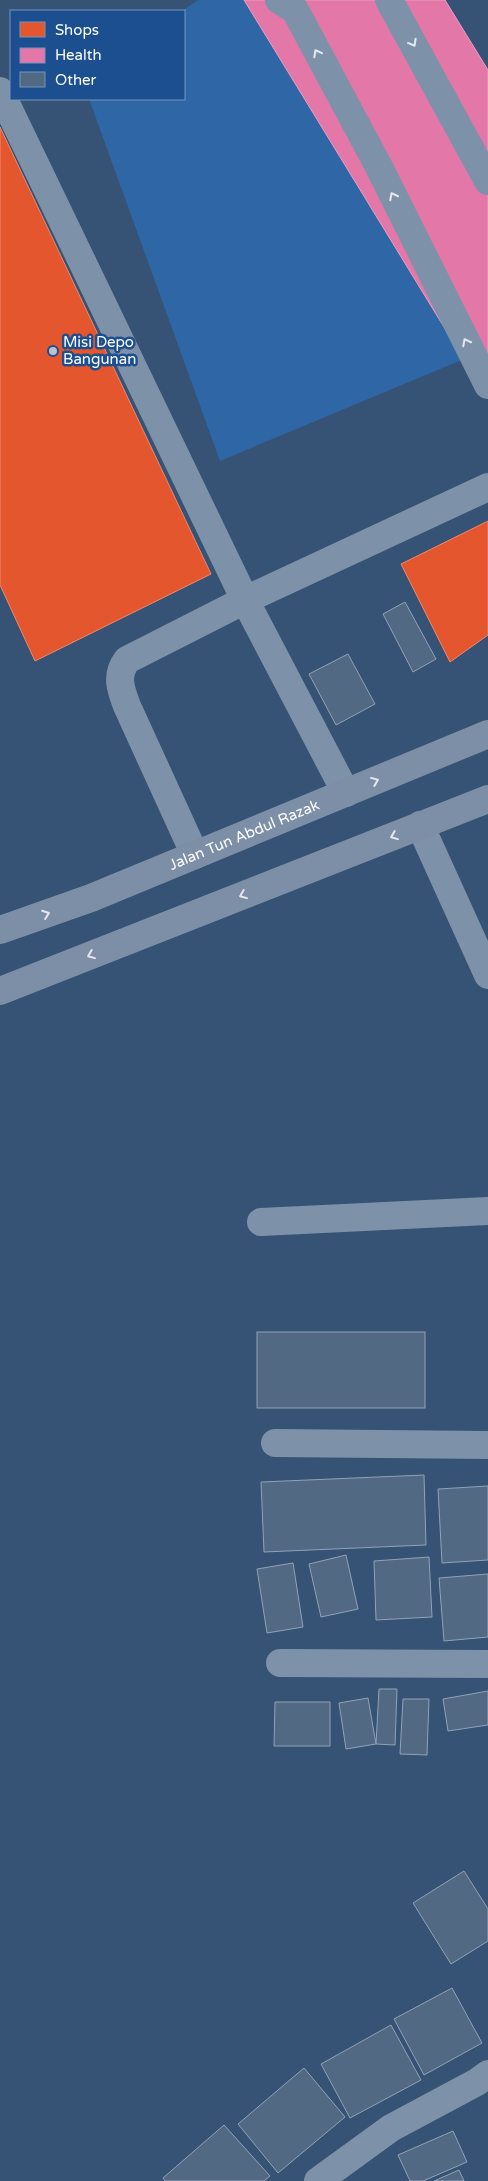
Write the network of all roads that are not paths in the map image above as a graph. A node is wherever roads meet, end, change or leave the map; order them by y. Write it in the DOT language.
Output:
graph roads {
  1 [pos="389,0"];
  2 [pos="295,3"];
  3 [pos="0,91"];
  4 [pos="488,181"];
  5 [pos="488,385"];
  6 [pos="488,488"];
  7 [pos="245,600"];
  8 [pos="488,734"];
  9 [pos="346,793"];
  10 [pos="488,799"];
  11 [pos="420,825"];
  12 [pos="195,855"];
  13 [pos="0,930"];
  14 [pos="488,975"];
  15 [pos="0,991"];
  16 [pos="488,1211"];
  17 [pos="261,1222"];
  18 [pos="275,1443"];
  19 [pos="488,1445"];
  20 [pos="280,1663"];
  21 [pos="488,1664"];
  22 [pos="488,2074"];
  23 [pos="318,2181"];
  1 -- 4 [label="street, one-way"];
  5 -- 2 [label="street, one-way"];
  3 -- 7 [label="street"];
  6 -- 7 [label="street"];
  7 -- 9 [label="street"];
  7 -- 12 [label="street"];
  9 -- 8 [label="main road, Jalan Tun Abdul Razak, one-way"];
  9 -- 12 [label="main road, Jalan Tun Abdul Razak"];
  10 -- 11 [label="main road"];
  11 -- 14 [label="street"];
  11 -- 15 [label="main road, one-way"];
  13 -- 12 [label="main road, Jalan Tun Abdul Razak, one-way"];
  16 -- 17 [label="street"];
  18 -- 19 [label="street"];
  20 -- 21 [label="street"];
  22 -- 23 [label="street"];
}
